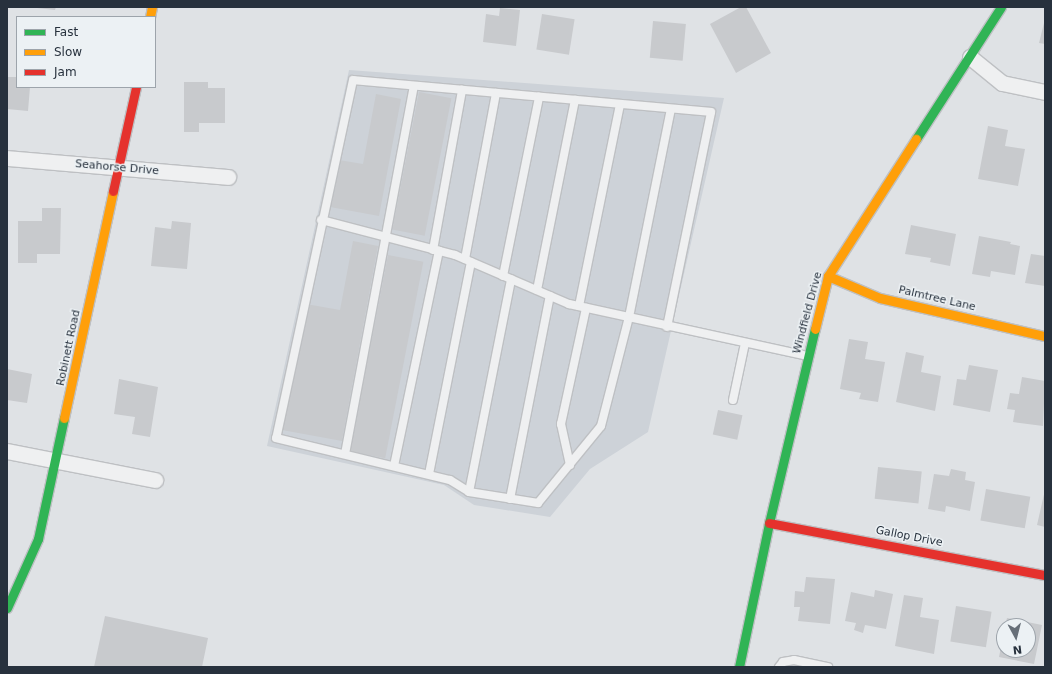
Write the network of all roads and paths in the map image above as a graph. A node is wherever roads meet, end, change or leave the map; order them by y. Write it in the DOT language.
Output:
graph roads {
  1 [pos="1001,7"];
  2 [pos="970,57"];
  3 [pos="414,86"];
  4 [pos="136,88"];
  5 [pos="462,90"];
  6 [pos="1045,92"];
  7 [pos="496,93"];
  8 [pos="539,97"];
  9 [pos="574,100"];
  10 [pos="620,104"];
  11 [pos="671,109"];
  12 [pos="7,158"];
  13 [pos="120,168"];
  14 [pos="228,177"];
  15 [pos="321,220"];
  16 [pos="387,238"];
  17 [pos="436,250"];
  18 [pos="468,261"];
  19 [pos="828,276"];
  20 [pos="507,277"];
  21 [pos="537,290"];
  22 [pos="550,296"];
  23 [pos="583,307"];
  24 [pos="629,317"];
  25 [pos="667,326"];
  26 [pos="1045,336"];
  27 [pos="745,343"];
  28 [pos="808,356"];
  29 [pos="733,400"];
  30 [pos="7,451"];
  31 [pos="345,454"];
  32 [pos="57,461"];
  33 [pos="570,465"];
  34 [pos="394,466"];
  35 [pos="429,474"];
  36 [pos="155,480"];
  37 [pos="469,492"];
  38 [pos="510,499"];
  39 [pos="769,523"];
  40 [pos="1045,575"];
  41 [pos="7,608"];
  42 [pos="739,667"];
  43 [pos="779,667"];
  44 [pos="828,667"];
  1 -- 2 [label="street, Windfield Drive"];
  2 -- 6 [label="street"];
  2 -- 19 [label="street, Windfield Drive"];
  3 -- 5 [label="lane"];
  3 -- 15 [label="lane"];
  3 -- 16 [label="lane"];
  4 -- 13 [label="street, Robinett Road"];
  5 -- 7 [label="lane"];
  5 -- 17 [label="lane"];
  7 -- 8 [label="lane"];
  7 -- 18 [label="lane"];
  8 -- 9 [label="lane"];
  8 -- 20 [label="lane"];
  9 -- 10 [label="lane"];
  9 -- 21 [label="lane"];
  10 -- 11 [label="lane"];
  10 -- 23 [label="lane"];
  11 -- 24 [label="lane"];
  11 -- 25 [label="lane"];
  12 -- 13 [label="street, Seahorse Drive"];
  13 -- 14 [label="street, Seahorse Drive"];
  13 -- 32 [label="street, Robinett Road"];
  15 -- 16 [label="lane"];
  15 -- 31 [label="lane"];
  16 -- 17 [label="lane"];
  16 -- 31 [label="lane"];
  17 -- 18 [label="lane"];
  17 -- 34 [label="lane"];
  18 -- 20 [label="lane"];
  18 -- 35 [label="lane"];
  19 -- 26 [label="street, Palmtree Lane"];
  19 -- 28 [label="street, Windfield Drive"];
  20 -- 21 [label="lane"];
  20 -- 37 [label="lane"];
  21 -- 22 [label="lane"];
  22 -- 23 [label="lane"];
  22 -- 38 [label="lane"];
  23 -- 24 [label="lane"];
  23 -- 33 [label="lane"];
  24 -- 25 [label="lane"];
  24 -- 33 [label="lane"];
  25 -- 27 [label="lane"];
  27 -- 28 [label="lane"];
  27 -- 29 [label="lane"];
  28 -- 39 [label="street, Windfield Drive"];
  30 -- 32 [label="street"];
  31 -- 34 [label="lane"];
  32 -- 36 [label="street"];
  32 -- 41 [label="street, Robinett Road"];
  33 -- 38 [label="lane"];
  34 -- 35 [label="lane"];
  35 -- 37 [label="lane"];
  37 -- 38 [label="lane"];
  39 -- 40 [label="street, Gallop Drive"];
  39 -- 42 [label="street, Windfield Drive"];
  43 -- 44 [label="lane"];
}
